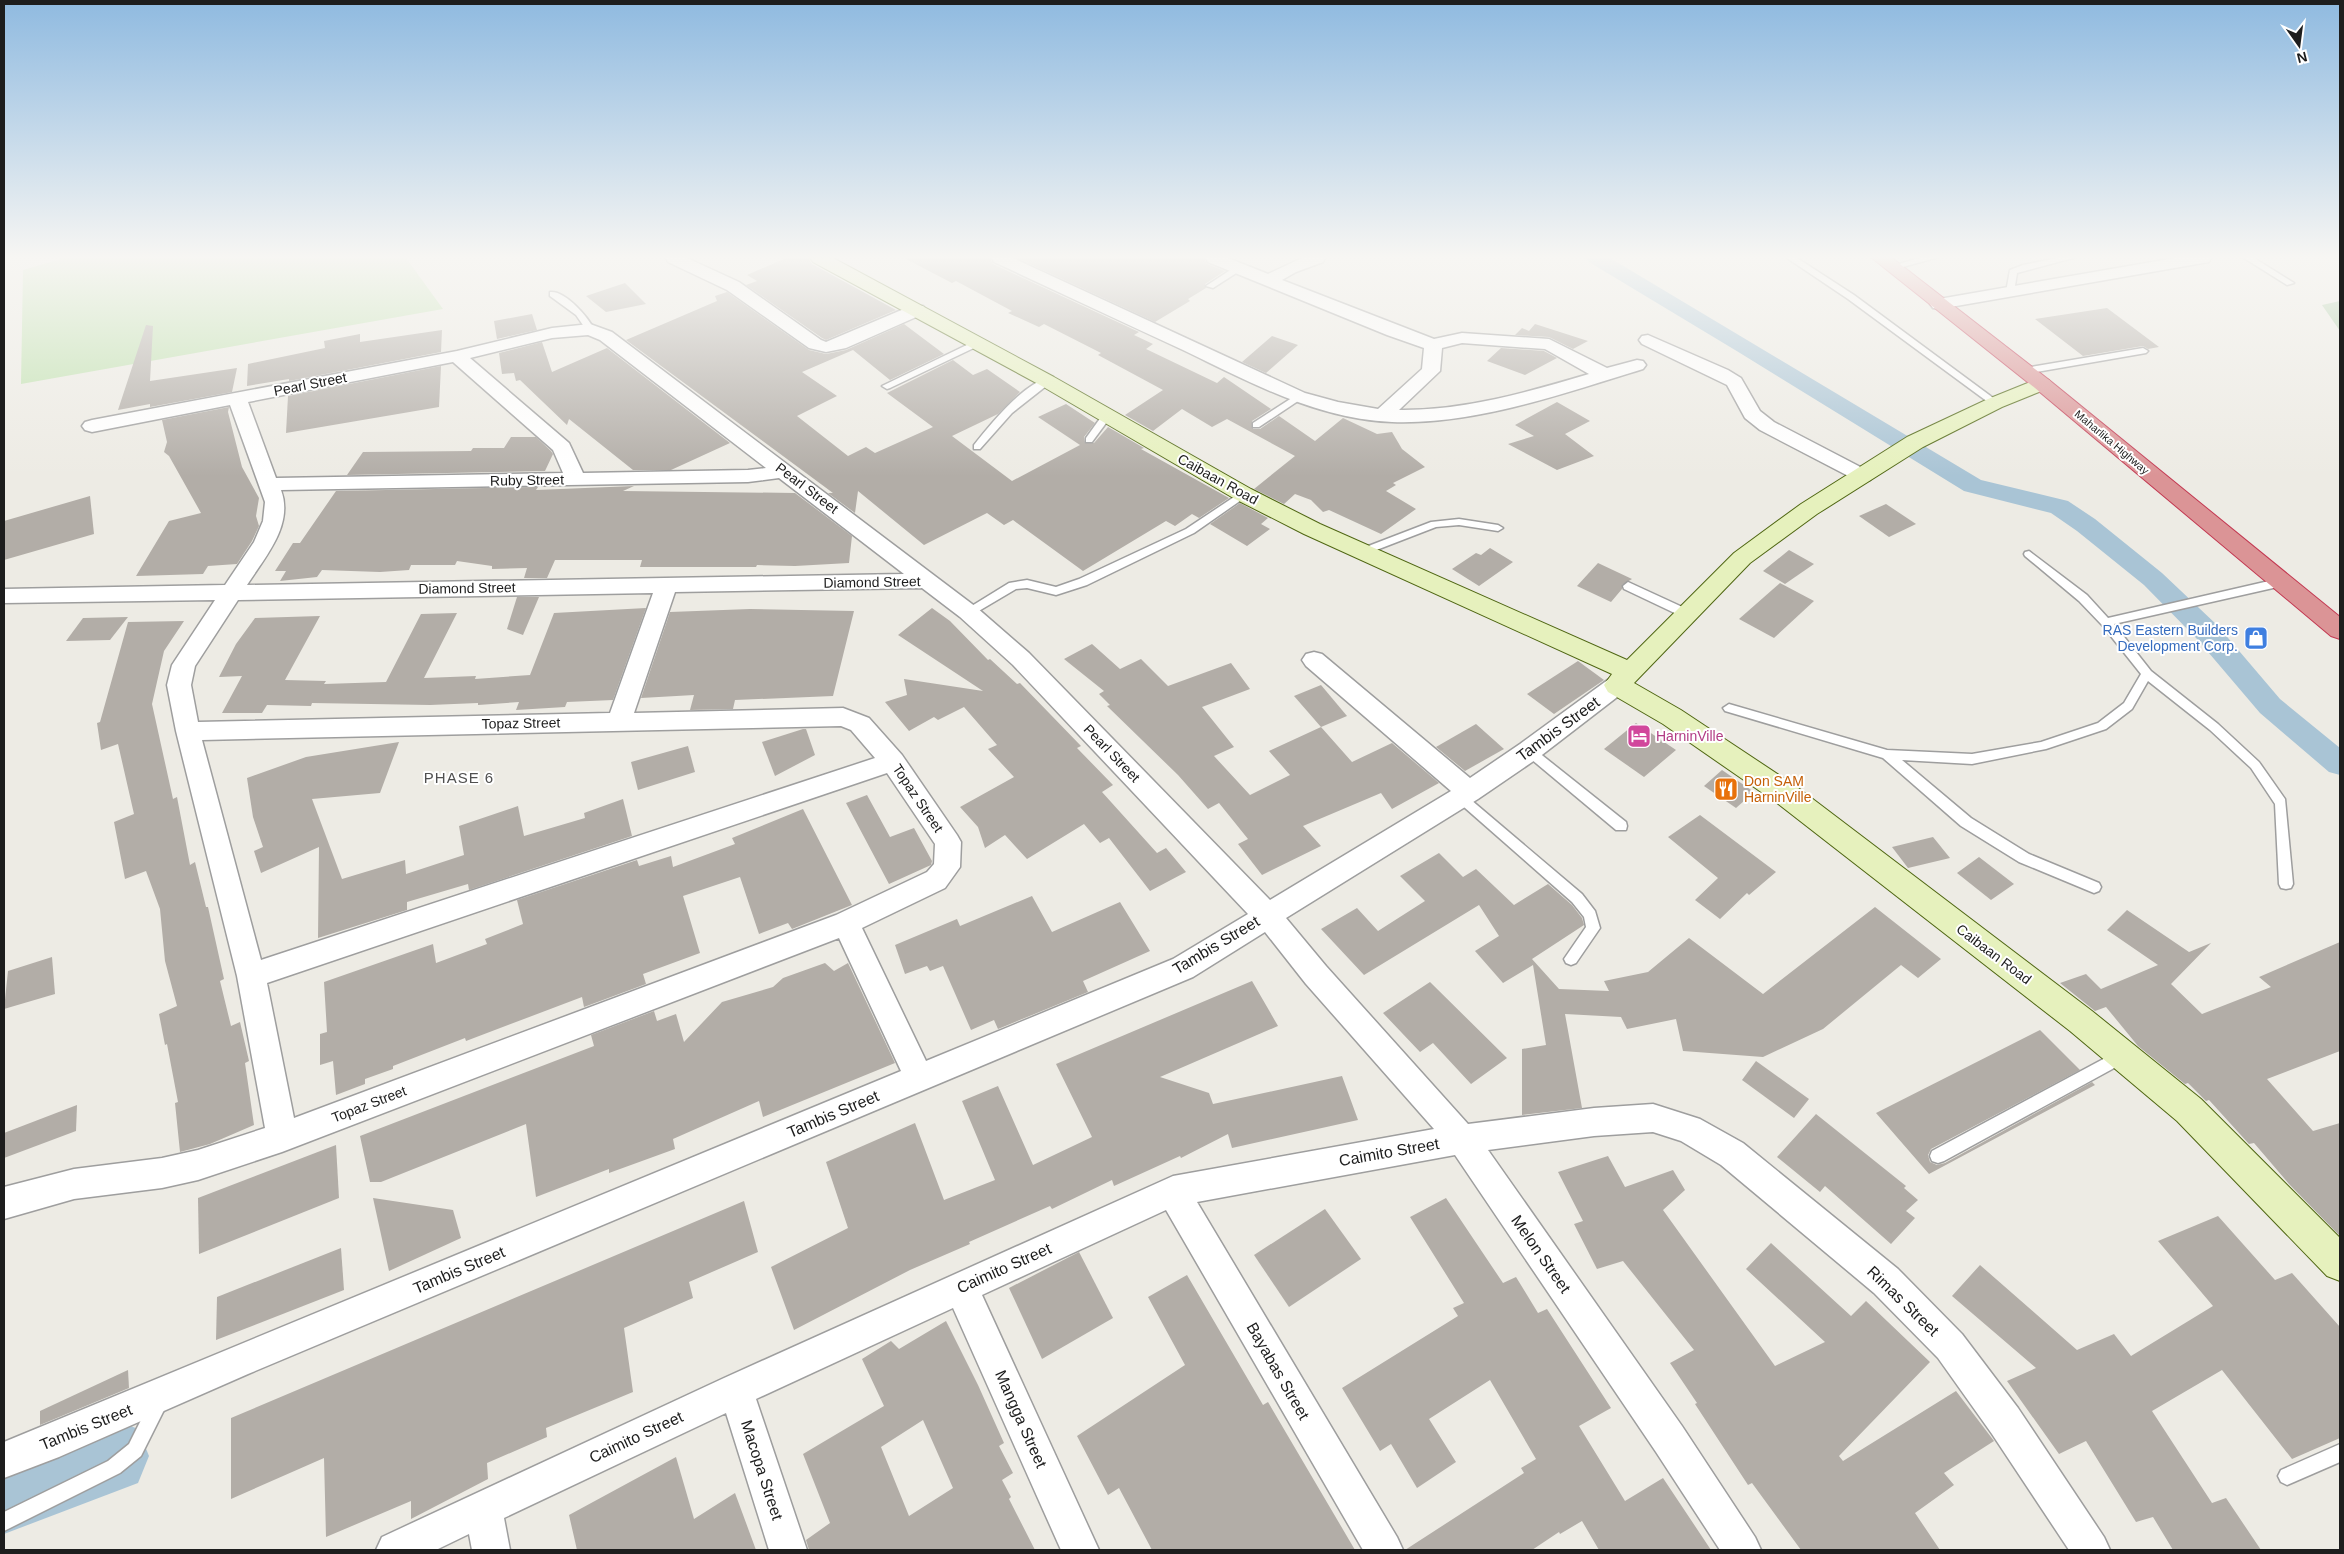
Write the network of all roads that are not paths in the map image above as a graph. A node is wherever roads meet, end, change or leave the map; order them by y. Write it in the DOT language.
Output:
graph roads {
  1 [pos="576,331"];
  2 [pos="593,331"];
  3 [pos="797,331"];
  4 [pos="871,331"];
  5 [pos="954,331"];
  6 [pos="1157,331"];
  7 [pos="1396,331"];
  8 [pos="1897,331"];
  9 [pos="1974,331"];
  10 [pos="1648,340"];
  11 [pos="977,343"];
  12 [pos="1433,345"];
  13 [pos="2143,350"];
  14 [pos="457,356"];
  15 [pos="1637,366"];
  16 [pos="1605,375"];
  17 [pos="2034,377"];
  18 [pos="1047,381"];
  19 [pos="887,386"];
  20 [pos="1298,396"];
  21 [pos="237,398"];
  22 [pos="1995,403"];
  23 [pos="1107,415"];
  24 [pos="1383,415"];
  25 [pos="1256,425"];
  26 [pos="92,426"];
  27 [pos="1089,440"];
  28 [pos="977,447"];
  29 [pos="786,471"];
  30 [pos="1863,476"];
  31 [pos="576,479"];
  32 [pos="268,484"];
  33 [pos="1243,494"];
  34 [pos="1498,528"];
  35 [pos="1362,552"];
  36 [pos="2029,554"];
  37 [pos="930,581"];
  38 [pos="2282,582"];
  39 [pos="667,585"];
  40 [pos="1628,586"];
  41 [pos="233,591"];
  42 [pos="4,596"];
  43 [pos="968,612"];
  44 [pos="1687,614"];
  45 [pos="2106,622"];
  46 [pos="2340,630"];
  47 [pos="1314,660"];
  48 [pos="2147,674"];
  49 [pos="1624,679"];
  50 [pos="1729,708"];
  51 [pos="619,721"];
  52 [pos="188,731"];
  53 [pos="1529,751"];
  54 [pos="1887,755"];
  55 [pos="893,762"];
  56 [pos="1464,795"];
  57 [pos="1620,826"];
  58 [pos="2286,884"];
  59 [pos="2094,887"];
  60 [pos="1267,915"];
  61 [pos="846,923"];
  62 [pos="1571,959"];
  63 [pos="1316,975"];
  64 [pos="251,976"];
  65 [pos="2122,1056"];
  66 [pos="919,1078"];
  67 [pos="1652,1118"];
  68 [pos="282,1137"];
  69 [pos="1462,1139"];
  70 [pos="1938,1156"];
  71 [pos="1173,1191"];
  72 [pos="4,1203"];
  73 [pos="2340,1263"];
  74 [pos="961,1287"];
  75 [pos="736,1390"];
  76 [pos="162,1396"];
  77 [pos="2340,1453"];
  78 [pos="4,1460"];
  79 [pos="2286,1476"];
  80 [pos="483,1508"];
  81 [pos="4,1522"];
  82 [pos="395,1550"];
  83 [pos="491,1550"];
  84 [pos="788,1550"];
  85 [pos="1080,1550"];
  86 [pos="1384,1550"];
  87 [pos="1742,1550"];
  88 [pos="2091,1550"];
  1 -- 14 [label="street, Pearl Street"];
  2 -- 29 [label="street, Pearl Street"];
  3 -- 4 [label="street"];
  5 -- 11 [label="street, Caibaan Road"];
  6 -- 20 [label="street"];
  7 -- 12 [label="street"];
  8 -- 22 [label="lane"];
  9 -- 17 [label="highway, Maharlika Highway"];
  10 -- 30 [label="street"];
  11 -- 18 [label="street, Caibaan Road"];
  11 -- 19 [label="lane"];
  12 -- 16 [label="street"];
  12 -- 24 [label="street"];
  13 -- 17 [label="lane"];
  14 -- 21 [label="street, Pearl Street"];
  14 -- 31 [label="street"];
  15 -- 16 [label="street"];
  16 -- 24 [label="street"];
  17 -- 22 [label="street"];
  17 -- 38 [label="highway, Maharlika Highway"];
  18 -- 23 [label="street, Caibaan Road"];
  18 -- 28 [label="lane"];
  20 -- 24 [label="street"];
  20 -- 25 [label="lane"];
  21 -- 26 [label="street, Pearl Street"];
  21 -- 32 [label="street"];
  22 -- 30 [label="street"];
  23 -- 27 [label="lane"];
  23 -- 33 [label="street, Caibaan Road"];
  29 -- 31 [label="street, Ruby Street"];
  29 -- 37 [label="street, Pearl Street"];
  30 -- 44 [label="street"];
  31 -- 32 [label="street, Ruby Street"];
  32 -- 41 [label="street"];
  33 -- 35 [label="street, Caibaan Road"];
  33 -- 43 [label="lane"];
  34 -- 35 [label="lane"];
  35 -- 49 [label="street, Caibaan Road"];
  36 -- 45 [label="lane"];
  37 -- 39 [label="street, Diamond Street"];
  37 -- 43 [label="street, Pearl Street"];
  38 -- 45 [label="lane"];
  38 -- 46 [label="highway, Maharlika Highway"];
  39 -- 41 [label="street, Diamond Street"];
  39 -- 51 [label="street"];
  40 -- 44 [label="lane"];
  41 -- 42 [label="street, Diamond Street"];
  41 -- 52 [label="street"];
  43 -- 60 [label="street, Pearl Street"];
  44 -- 49 [label="street"];
  45 -- 48 [label="lane"];
  47 -- 56 [label="street"];
  48 -- 54 [label="lane"];
  48 -- 58 [label="lane"];
  49 -- 53 [label="street, Tambis Street"];
  49 -- 65 [label="street, Caibaan Road"];
  50 -- 54 [label="lane"];
  51 -- 52 [label="street, Topaz Street"];
  51 -- 55 [label="street, Topaz Street"];
  52 -- 64 [label="street"];
  53 -- 56 [label="street, Tambis Street"];
  53 -- 57 [label="lane"];
  54 -- 59 [label="lane"];
  55 -- 61 [label="street, Topaz Street"];
  55 -- 64 [label="street"];
  56 -- 60 [label="street, Tambis Street"];
  56 -- 62 [label="lane"];
  60 -- 63 [label="street, Pearl Street"];
  60 -- 66 [label="street, Tambis Street"];
  61 -- 66 [label="street"];
  61 -- 68 [label="street, Topaz Street"];
  63 -- 69 [label="street, Melon Street"];
  64 -- 68 [label="street"];
  65 -- 70 [label="lane"];
  65 -- 73 [label="street, Caibaan Road"];
  66 -- 76 [label="street, Tambis Street"];
  67 -- 69 [label="street, Caimito Street"];
  67 -- 88 [label="street, Rimas Street"];
  68 -- 72 [label="street, Topaz Street"];
  69 -- 71 [label="street, Caimito Street"];
  69 -- 87 [label="street, Melon Street"];
  71 -- 74 [label="street, Caimito Street"];
  71 -- 86 [label="street, Bayabas Street"];
  74 -- 75 [label="street, Caimito Street"];
  74 -- 85 [label="street, Mangga Street"];
  75 -- 80 [label="street, Caimito Street"];
  75 -- 84 [label="street, Macopa Street"];
  76 -- 78 [label="street, Tambis Street"];
  76 -- 81 [label="lane"];
  77 -- 79 [label="lane"];
  80 -- 82 [label="street, Caimito Street"];
  80 -- 83 [label="street"];
}
